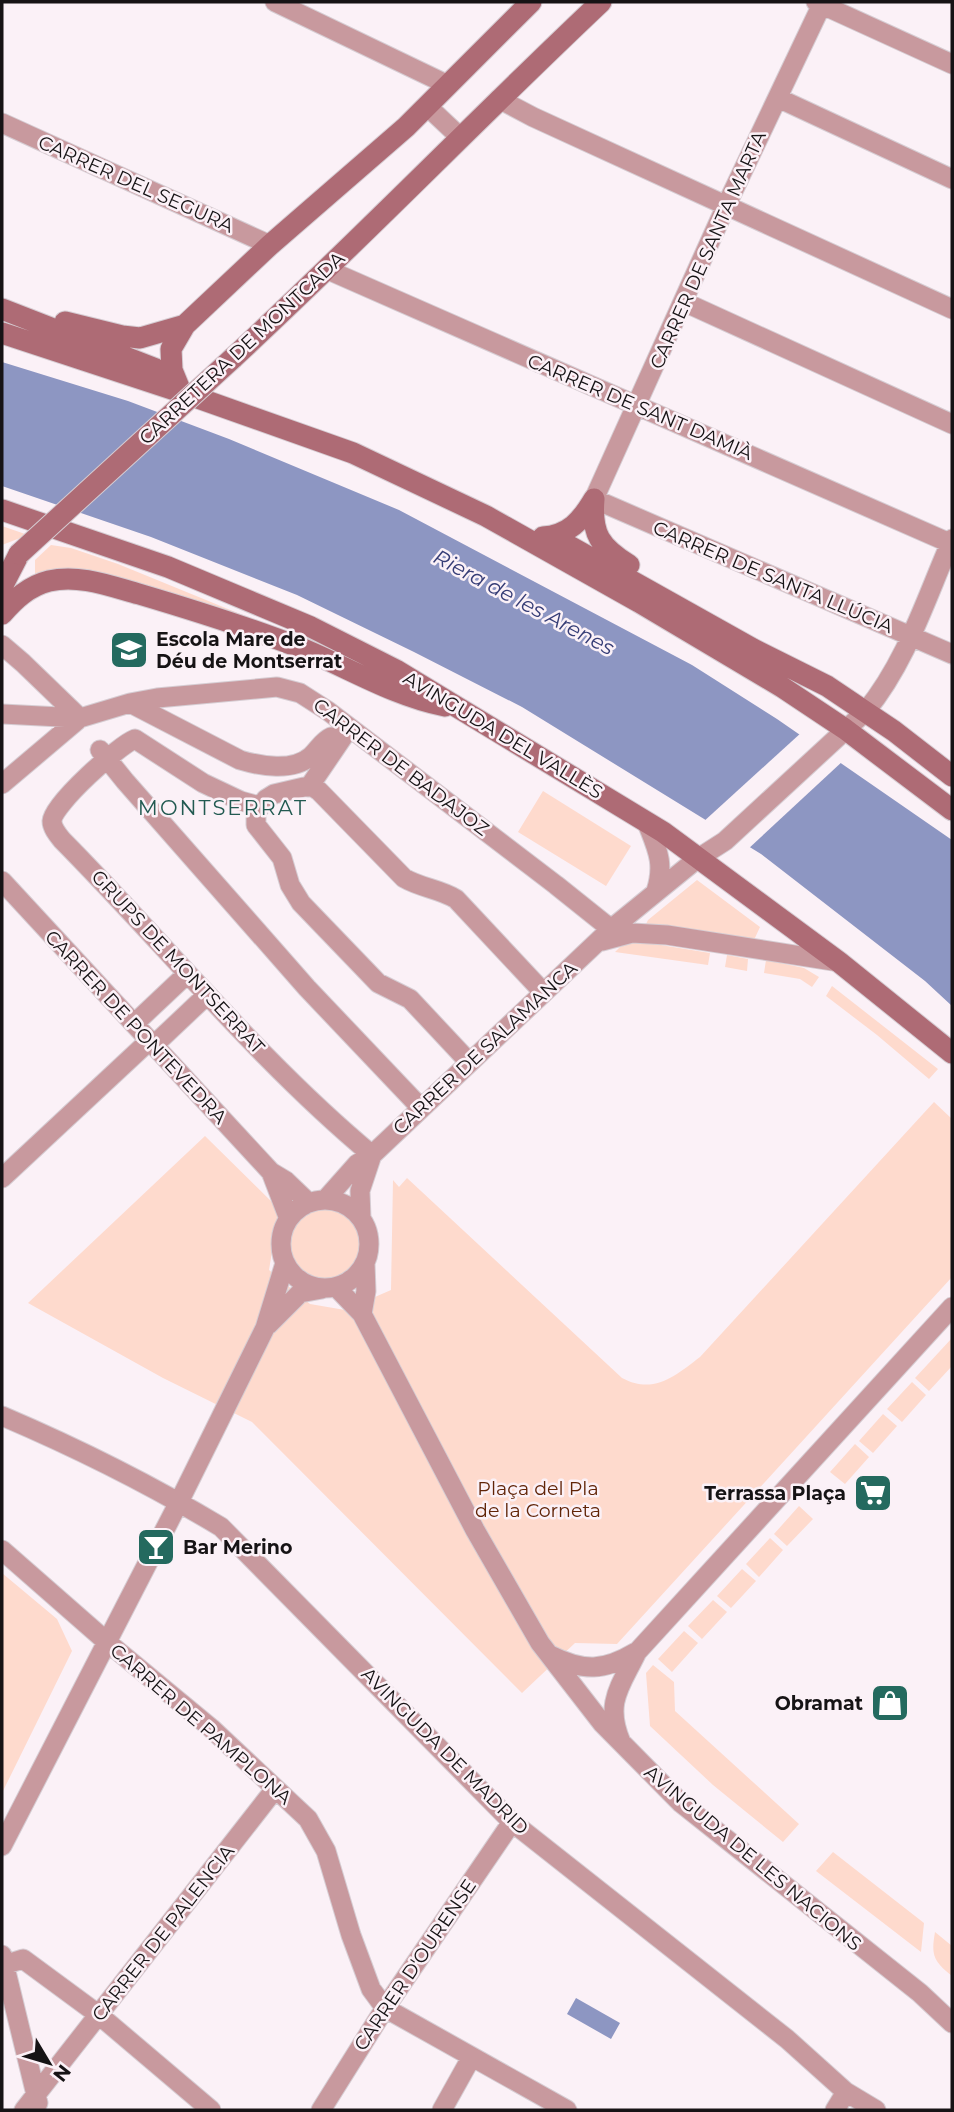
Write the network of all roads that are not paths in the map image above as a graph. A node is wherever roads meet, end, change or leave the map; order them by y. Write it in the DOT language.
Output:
graph roads {
  1 [pos="275,2"];
  2 [pos="531,2"];
  3 [pos="601,2"];
  4 [pos="820,3"];
  5 [pos="952,64"];
  6 [pos="448,85"];
  7 [pos="778,98"];
  8 [pos="499,99"];
  9 [pos="427,106"];
  10 [pos="2,123"];
  11 [pos="461,138"];
  12 [pos="952,179"];
  13 [pos="726,206"];
  14 [pos="270,245"];
  15 [pos="328,270"];
  16 [pos="684,302"];
  17 [pos="952,309"];
  18 [pos="7,310"];
  19 [pos="185,325"];
  20 [pos="2,333"];
  21 [pos="177,384"];
  22 [pos="637,407"];
  23 [pos="952,424"];
  24 [pos="594,499"];
  25 [pos="2,510"];
  26 [pos="519,534"];
  27 [pos="552,536"];
  28 [pos="952,542"];
  29 [pos="10,557"];
  30 [pos="2,587"];
  31 [pos="2,614"];
  32 [pos="912,636"];
  33 [pos="2,645"];
  34 [pos="952,654"];
  35 [pos="827,686"];
  36 [pos="130,703"];
  37 [pos="461,709"];
  38 [pos="866,711"];
  39 [pos="2,715"];
  40 [pos="80,718"];
  41 [pos="345,733"];
  42 [pos="839,735"];
  43 [pos="104,754"];
  44 [pos="952,776"];
  45 [pos="2,784"];
  46 [pos="309,787"];
  47 [pos="944,799"];
  48 [pos="259,806"];
  49 [pos="952,810"];
  50 [pos="648,823"];
  51 [pos="697,859"];
  52 [pos="2,881"];
  53 [pos="656,891"];
  54 [pos="604,936"];
  55 [pos="839,962"];
  56 [pos="187,974"];
  57 [pos="544,992"];
  58 [pos="207,996"];
  59 [pos="134,1024"];
  60 [pos="151,1043"];
  61 [pos="952,1053"];
  62 [pos="469,1062"];
  63 [pos="420,1107"];
  64 [pos="372,1155"];
  65 [pos="271,1172"];
  66 [pos="2,1178"];
  67 [pos="317,1202"];
  68 [pos="361,1218"];
  69 [pos="289,1219"];
  70 [pos="285,1263"];
  71 [pos="365,1263"];
  72 [pos="330,1288"];
  73 [pos="952,1307"];
  74 [pos="362,1314"];
  75 [pos="265,1328"];
  76 [pos="2,1416"];
  77 [pos="179,1502"];
  78 [pos="2,1550"];
  79 [pos="107,1642"];
  80 [pos="637,1652"];
  81 [pos="548,1654"];
  82 [pos="623,1746"];
  83 [pos="275,1788"];
  84 [pos="512,1822"];
  85 [pos="2,1846"];
  86 [pos="3,1960"];
  87 [pos="385,2008"];
  88 [pos="99,2015"];
  89 [pos="952,2023"];
  90 [pos="471,2058"];
  91 [pos="846,2092"];
  92 [pos="38,2102"];
  93 [pos="24,2110"];
  94 [pos="211,2110"];
  95 [pos="320,2110"];
  96 [pos="442,2110"];
  97 [pos="567,2110"];
  98 [pos="835,2110"];
  99 [pos="876,2110"];
  1 -- 6 [label="street"];
  2 -- 6 [label="main road"];
  3 -- 8 [label="main road, CARRETERA DE MONTCADA"];
  4 -- 5 [label="street"];
  4 -- 7 [label="street, CARRER DE SANTA MARTA"];
  6 -- 9 [label="main road"];
  7 -- 12 [label="street"];
  7 -- 13 [label="street, CARRER DE SANTA MARTA"];
  8 -- 11 [label="main road, CARRETERA DE MONTCADA"];
  8 -- 13 [label="street"];
  9 -- 11 [label="street"];
  9 -- 14 [label="main road"];
  10 -- 14 [label="street, CARRER DEL SEGURA"];
  11 -- 15 [label="main road, CARRETERA DE MONTCADA"];
  13 -- 16 [label="street, CARRER DE SANTA MARTA"];
  13 -- 17 [label="street"];
  14 -- 19 [label="main road"];
  15 -- 22 [label="street, CARRER DE SANT DAMIÀ"];
  15 -- 29 [label="main road, CARRETERA DE MONTCADA, bridge"];
  16 -- 22 [label="street, CARRER DE SANTA MARTA"];
  16 -- 23 [label="street"];
  18 -- 19 [label="main road"];
  18 -- 21 [label="main road"];
  19 -- 21 [label="main road"];
  20 -- 21 [label="main road"];
  21 -- 26 [label="main road"];
  21 -- 27 [label="main road"];
  22 -- 24 [label="street, CARRER DE SANTA MARTA"];
  22 -- 28 [label="street, CARRER DE SANT DAMIÀ"];
  24 -- 27 [label="main road"];
  24 -- 32 [label="street, CARRER DE SANTA LLÚCIA"];
  24 -- 35 [label="main road"];
  25 -- 37 [label="main road, AVINGUDA DEL VALLÈS"];
  26 -- 27 [label="main road"];
  26 -- 42 [label="main road"];
  27 -- 35 [label="main road"];
  28 -- 32 [label="street, CARRER DE SALAMANCA"];
  29 -- 30 [label="main road, CARRETERA DE MONTCADA"];
  31 -- 37 [label="main road"];
  32 -- 34 [label="street, CARRER DE SANTA LLÚCIA"];
  32 -- 38 [label="street, CARRER DE SALAMANCA"];
  33 -- 40 [label="street"];
  35 -- 38 [label="main road"];
  36 -- 40 [label="street, CARRER DE BADAJOZ"];
  36 -- 41 [label="street, CARRER DE BADAJOZ"];
  36 -- 41 [label="street"];
  37 -- 50 [label="main road, AVINGUDA DEL VALLÈS"];
  38 -- 42 [label="street, CARRER DE SALAMANCA"];
  38 -- 44 [label="main road"];
  39 -- 40 [label="street"];
  40 -- 45 [label="street, CARRER DE BADAJOZ"];
  41 -- 46 [label="street"];
  41 -- 54 [label="street, CARRER DE BADAJOZ"];
  42 -- 47 [label="main road"];
  42 -- 51 [label="street, CARRER DE SALAMANCA"];
  43 -- 48 [label="street, GRUPS DE MONTSERRAT"];
  43 -- 56 [label="street, GRUPS DE MONTSERRAT"];
  43 -- 63 [label="street"];
  46 -- 48 [label="street"];
  46 -- 57 [label="street"];
  47 -- 49 [label="main road"];
  48 -- 62 [label="street"];
  50 -- 51 [label="main road, AVINGUDA DEL VALLÈS"];
  50 -- 53 [label="street"];
  51 -- 53 [label="street, CARRER DE SALAMANCA"];
  51 -- 55 [label="main road, AVINGUDA DEL VALLÈS"];
  52 -- 59 [label="street, CARRER DE PONTEVEDRA"];
  53 -- 54 [label="street, CARRER DE SALAMANCA"];
  54 -- 55 [label="street, CARRER DE SALAMANCA"];
  54 -- 57 [label="street, CARRER DE SALAMANCA"];
  55 -- 61 [label="main road, AVINGUDA DEL VALLÈS"];
  56 -- 58 [label="street, GRUPS DE MONTSERRAT"];
  56 -- 59 [label="street"];
  57 -- 62 [label="street, CARRER DE SALAMANCA"];
  58 -- 60 [label="street"];
  58 -- 64 [label="street, GRUPS DE MONTSERRAT"];
  59 -- 60 [label="street, CARRER DE PONTEVEDRA"];
  60 -- 65 [label="street, CARRER DE PONTEVEDRA"];
  60 -- 66 [label="street"];
  62 -- 63 [label="street, CARRER DE SALAMANCA"];
  63 -- 64 [label="street, CARRER DE SALAMANCA"];
  64 -- 67 [label="street, CARRER DE SALAMANCA"];
  64 -- 68 [label="street, CARRER DE SALAMANCA"];
  65 -- 67 [label="street, CARRER DE PONTEVEDRA"];
  65 -- 69 [label="street, CARRER DE PONTEVEDRA"];
  67 -- 68 [label="street"];
  67 -- 69 [label="street"];
  68 -- 71 [label="street"];
  69 -- 70 [label="street"];
  70 -- 72 [label="street"];
  70 -- 75 [label="street"];
  71 -- 72 [label="street"];
  71 -- 74 [label="street"];
  72 -- 74 [label="street, AVINGUDA DE LES NACIONS"];
  72 -- 75 [label="street"];
  73 -- 80 [label="street"];
  74 -- 81 [label="street, AVINGUDA DE LES NACIONS"];
  75 -- 77 [label="street"];
  76 -- 77 [label="street, AVINGUDA DE MADRID"];
  77 -- 79 [label="street"];
  77 -- 84 [label="street, AVINGUDA DE MADRID"];
  78 -- 79 [label="street, CARRER DE PAMPLONA"];
  79 -- 83 [label="street, CARRER DE PAMPLONA"];
  79 -- 85 [label="street"];
  80 -- 81 [label="street"];
  80 -- 82 [label="street"];
  81 -- 82 [label="street, AVINGUDA DE LES NACIONS"];
  82 -- 89 [label="street, AVINGUDA DE LES NACIONS"];
  83 -- 87 [label="street, CARRER DE PAMPLONA"];
  83 -- 88 [label="street, CARRER DE PALENCIA"];
  84 -- 87 [label="street, CARRER D'OURENSE"];
  84 -- 91 [label="street, AVINGUDA DE MADRID"];
  86 -- 88 [label="street"];
  86 -- 92 [label="street"];
  87 -- 90 [label="street"];
  87 -- 95 [label="street, CARRER D'OURENSE"];
  88 -- 92 [label="street, CARRER DE PALENCIA"];
  88 -- 94 [label="street"];
  90 -- 96 [label="street"];
  90 -- 97 [label="street"];
  91 -- 98 [label="street"];
  91 -- 99 [label="street, AVINGUDA DE MADRID"];
  92 -- 93 [label="street, CARRER DE PALENCIA"];
}
